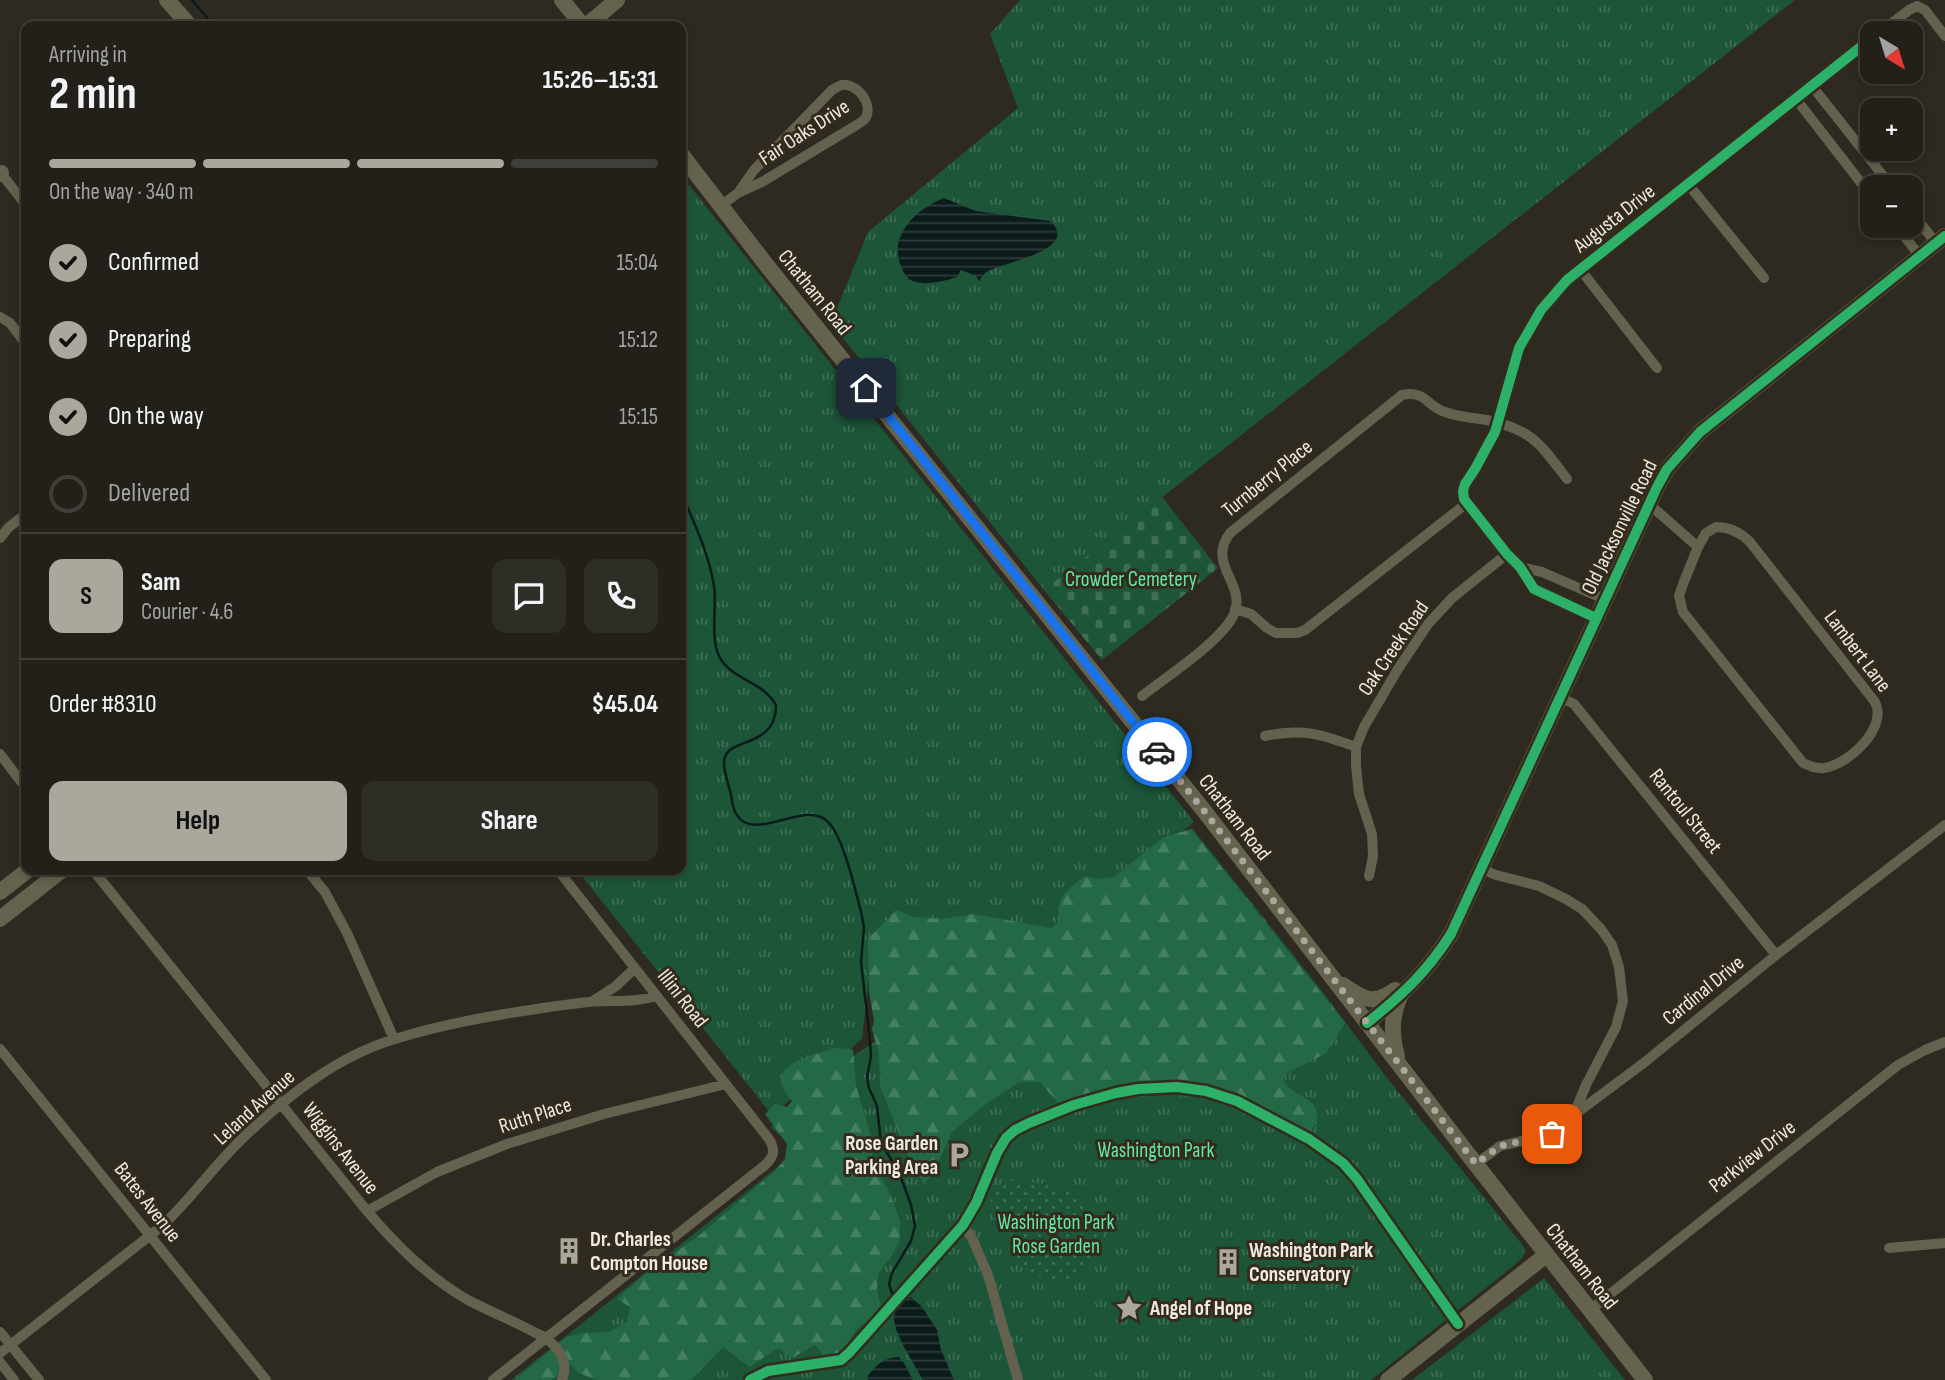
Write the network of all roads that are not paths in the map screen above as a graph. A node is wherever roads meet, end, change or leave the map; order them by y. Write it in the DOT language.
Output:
graph roads {
  1 [pos="167,0"];
  2 [pos="562,0"];
  3 [pos="617,0"];
  4 [pos="1917,3"];
  5 [pos="186,21"];
  6 [pos="581,21"];
  7 [pos="591,21"];
  8 [pos="1895,21"];
  9 [pos="1945,36"];
  10 [pos="1860,48"];
  11 [pos="1812,86"];
  12 [pos="1796,99"];
  13 [pos="686,161"];
  14 [pos="1875,166"];
  15 [pos="0,173"];
  16 [pos="1882,175"];
  17 [pos="1858,178"];
  18 [pos="1860,181"];
  19 [pos="1688,184"];
  20 [pos="737,193"];
  21 [pos="21,199"];
  22 [pos="720,206"];
  23 [pos="1923,224"];
  24 [pos="1906,238"];
  25 [pos="1940,240"];
  26 [pos="1920,256"];
  27 [pos="1580,269"];
  28 [pos="1764,278"];
  29 [pos="0,317"];
  30 [pos="21,337"];
  31 [pos="1657,368"];
  32 [pos="1497,423"];
  33 [pos="1567,479"];
  34 [pos="1467,503"];
  35 [pos="1649,504"];
  36 [pos="21,518"];
  37 [pos="0,538"];
  38 [pos="1698,547"];
  39 [pos="1507,554"];
  40 [pos="1520,567"];
  41 [pos="1604,599"];
  42 [pos="1236,609"];
  43 [pos="1596,618"];
  44 [pos="1142,696"];
  45 [pos="1560,697"];
  46 [pos="1265,736"];
  47 [pos="1356,747"];
  48 [pos="0,754"];
  49 [pos="21,781"];
  50 [pos="1945,825"];
  51 [pos="1482,869"];
  52 [pos="22,875"];
  53 [pos="56,875"];
  54 [pos="97,875"];
  55 [pos="311,875"];
  56 [pos="562,875"];
  57 [pos="1369,876"];
  58 [pos="0,892"];
  59 [pos="0,919"];
  60 [pos="1439,953"];
  61 [pos="1776,955"];
  62 [pos="635,968"];
  63 [pos="1334,979"];
  64 [pos="1400,995"];
  65 [pos="657,996"];
  66 [pos="591,1002"];
  67 [pos="1367,1023"];
  68 [pos="394,1039"];
  69 [pos="1945,1042"];
  70 [pos="0,1049"];
  71 [pos="1399,1065"];
  72 [pos="726,1084"];
  73 [pos="281,1104"];
  74 [pos="1574,1115"];
  75 [pos="1476,1164"];
  76 [pos="367,1212"];
  77 [pos="963,1225"];
  78 [pos="149,1236"];
  79 [pos="1945,1243"];
  80 [pos="1889,1248"];
  81 [pos="1546,1255"];
  82 [pos="1590,1310"];
  83 [pos="1458,1324"];
  84 [pos="0,1332"];
  85 [pos="546,1338"];
  86 [pos="11,1345"];
  87 [pos="0,1353"];
  88 [pos="0,1362"];
  89 [pos="14,1380"];
  90 [pos="39,1380"];
  91 [pos="266,1380"];
  92 [pos="493,1380"];
  93 [pos="562,1380"];
  94 [pos="750,1380"];
  95 [pos="1018,1380"];
  96 [pos="1388,1380"];
  97 [pos="1645,1380"];
  1 -- 5 [label="main road"];
  2 -- 6 [label="main road"];
  3 -- 7 [label="main road"];
  4 -- 8 [label="street"];
  4 -- 9 [label="street"];
  10 -- 11 [label="street, Augusta Drive"];
  11 -- 12 [label="street, Augusta Drive"];
  11 -- 14 [label="street"];
  12 -- 17 [label="street"];
  12 -- 19 [label="street, Augusta Drive"];
  13 -- 22 [label="main road, Chatham Road"];
  14 -- 16 [label="street"];
  14 -- 17 [label="street"];
  15 -- 21 [label="street"];
  17 -- 18 [label="street"];
  19 -- 27 [label="street, Augusta Drive"];
  19 -- 28 [label="street"];
  20 -- 20 [label="street, Fair Oaks Drive"];
  20 -- 22 [label="street, Fair Oaks Drive"];
  22 -- 63 [label="main road, Chatham Road"];
  23 -- 25 [label="street"];
  24 -- 26 [label="street"];
  25 -- 26 [label="main road, Old Jacksonville Road"];
  26 -- 35 [label="main road, Old Jacksonville Road"];
  27 -- 31 [label="street"];
  27 -- 32 [label="street, Augusta Drive"];
  29 -- 30 [label="street"];
  32 -- 33 [label="street"];
  32 -- 34 [label="street, Augusta Drive"];
  32 -- 42 [label="street, Turnberry Place"];
  34 -- 39 [label="street"];
  34 -- 42 [label="street"];
  35 -- 38 [label="street"];
  35 -- 41 [label="main road, Old Jacksonville Road"];
  36 -- 37 [label="street"];
  38 -- 38 [label="street, Lambert Lane"];
  39 -- 40 [label="street"];
  39 -- 47 [label="street, Oak Creek Road"];
  40 -- 41 [label="street"];
  40 -- 43 [label="street"];
  41 -- 43 [label="main road, Old Jacksonville Road"];
  42 -- 44 [label="street"];
  43 -- 45 [label="main road, Old Jacksonville Road"];
  45 -- 51 [label="main road, Old Jacksonville Road"];
  45 -- 61 [label="street, Rantoul Street"];
  46 -- 47 [label="street"];
  47 -- 57 [label="street, Oak Creek Road"];
  48 -- 49 [label="street"];
  50 -- 61 [label="street, Cardinal Drive"];
  51 -- 60 [label="main road, Old Jacksonville Road"];
  51 -- 74 [label="street"];
  52 -- 58 [label="main road"];
  53 -- 59 [label="main road"];
  54 -- 73 [label="street, Wiggins Avenue"];
  55 -- 68 [label="street"];
  56 -- 62 [label="street, Illini Road"];
  60 -- 63 [label="main road"];
  60 -- 64 [label="main road, Old Jacksonville Road"];
  61 -- 74 [label="street, Cardinal Drive"];
  62 -- 65 [label="street, Illini Road"];
  62 -- 66 [label="street"];
  63 -- 67 [label="main road, Chatham Road"];
  64 -- 67 [label="main road, Old Jacksonville Road"];
  64 -- 71 [label="main road"];
  65 -- 66 [label="street, Leland Avenue"];
  65 -- 72 [label="street, Illini Road"];
  66 -- 68 [label="street, Leland Avenue"];
  67 -- 71 [label="main road, Chatham Road"];
  68 -- 73 [label="street, Leland Avenue"];
  69 -- 82 [label="street, Parkview Drive"];
  70 -- 78 [label="street, Bates Avenue"];
  71 -- 75 [label="main road, Chatham Road"];
  72 -- 76 [label="street, Ruth Place"];
  72 -- 85 [label="street, Illini Road"];
  73 -- 76 [label="street, Wiggins Avenue"];
  73 -- 78 [label="street, Leland Avenue"];
  74 -- 75 [label="street, Cardinal Drive"];
  75 -- 81 [label="main road, Chatham Road"];
  76 -- 85 [label="street, Wiggins Avenue"];
  77 -- 83 [label="street"];
  77 -- 94 [label="street"];
  77 -- 95 [label="street"];
  78 -- 86 [label="street, Leland Avenue"];
  78 -- 91 [label="street, Bates Avenue"];
  79 -- 80 [label="street"];
  81 -- 82 [label="main road, Chatham Road"];
  81 -- 83 [label="main road"];
  82 -- 97 [label="main road, Chatham Road"];
  83 -- 96 [label="main road"];
  84 -- 86 [label="street"];
  85 -- 92 [label="street"];
  85 -- 93 [label="street"];
  86 -- 87 [label="street, Leland Avenue"];
  86 -- 90 [label="street"];
  88 -- 89 [label="street"];
}
